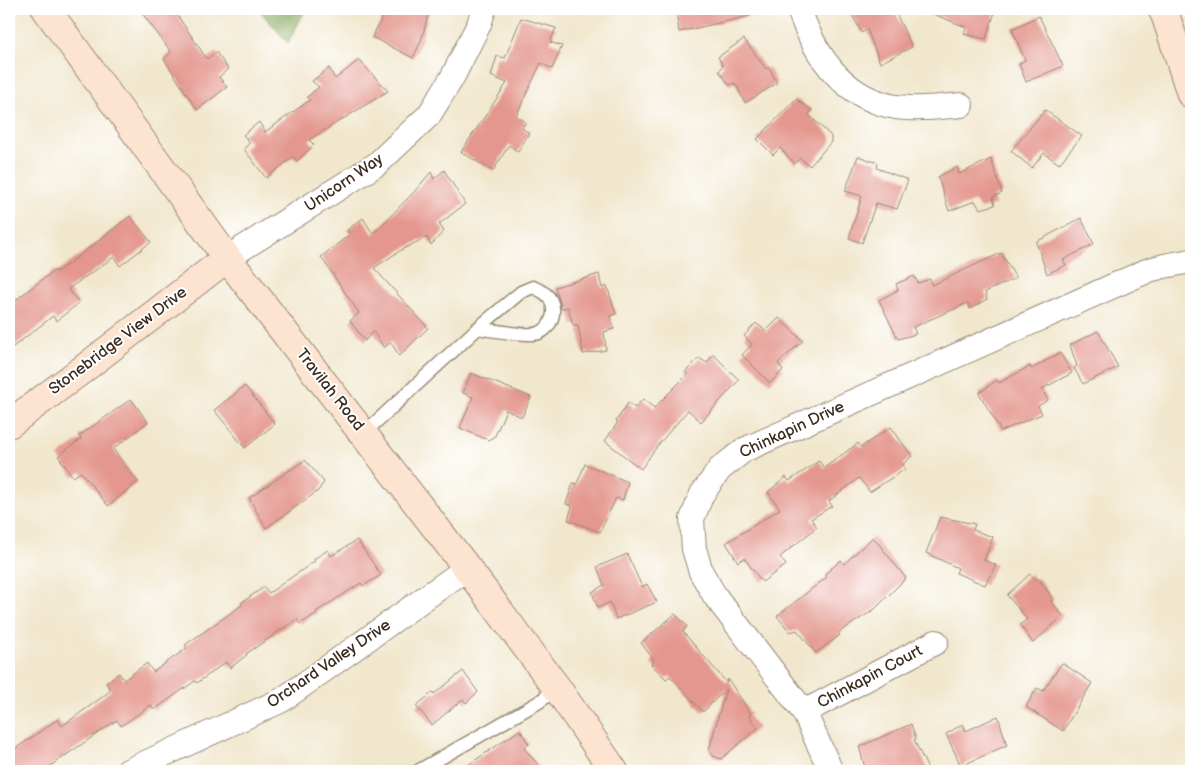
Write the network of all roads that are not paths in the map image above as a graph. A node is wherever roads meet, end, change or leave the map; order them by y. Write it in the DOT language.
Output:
graph roads {
  1 [pos="46,9"];
  2 [pos="484,9"];
  3 [pos="799,9"];
  4 [pos="1162,9"];
  5 [pos="1191,94"];
  6 [pos="961,105"];
  7 [pos="227,258"];
  8 [pos="1191,261"];
  9 [pos="478,328"];
  10 [pos="9,424"];
  11 [pos="363,434"];
  12 [pos="467,568"];
  13 [pos="936,642"];
  14 [pos="557,688"];
  15 [pos="804,712"];
  16 [pos="128,771"];
  17 [pos="418,771"];
  18 [pos="614,771"];
  19 [pos="831,771"];
  1 -- 7 [label="main road, Travilah Road"];
  2 -- 7 [label="street, Unicorn Way"];
  3 -- 6 [label="street"];
  4 -- 5 [label="main road"];
  7 -- 10 [label="main road, Stonebridge View Drive"];
  7 -- 11 [label="main road, Travilah Road"];
  8 -- 15 [label="street, Chinkapin Drive"];
  9 -- 9 [label="lane"];
  9 -- 11 [label="lane"];
  11 -- 12 [label="main road, Travilah Road"];
  12 -- 14 [label="main road, Travilah Road"];
  12 -- 16 [label="street, Orchard Valley Drive"];
  13 -- 15 [label="street, Chinkapin Court"];
  14 -- 17 [label="lane"];
  14 -- 18 [label="main road, Travilah Road"];
  15 -- 19 [label="street, Chinkapin Drive"];
}
